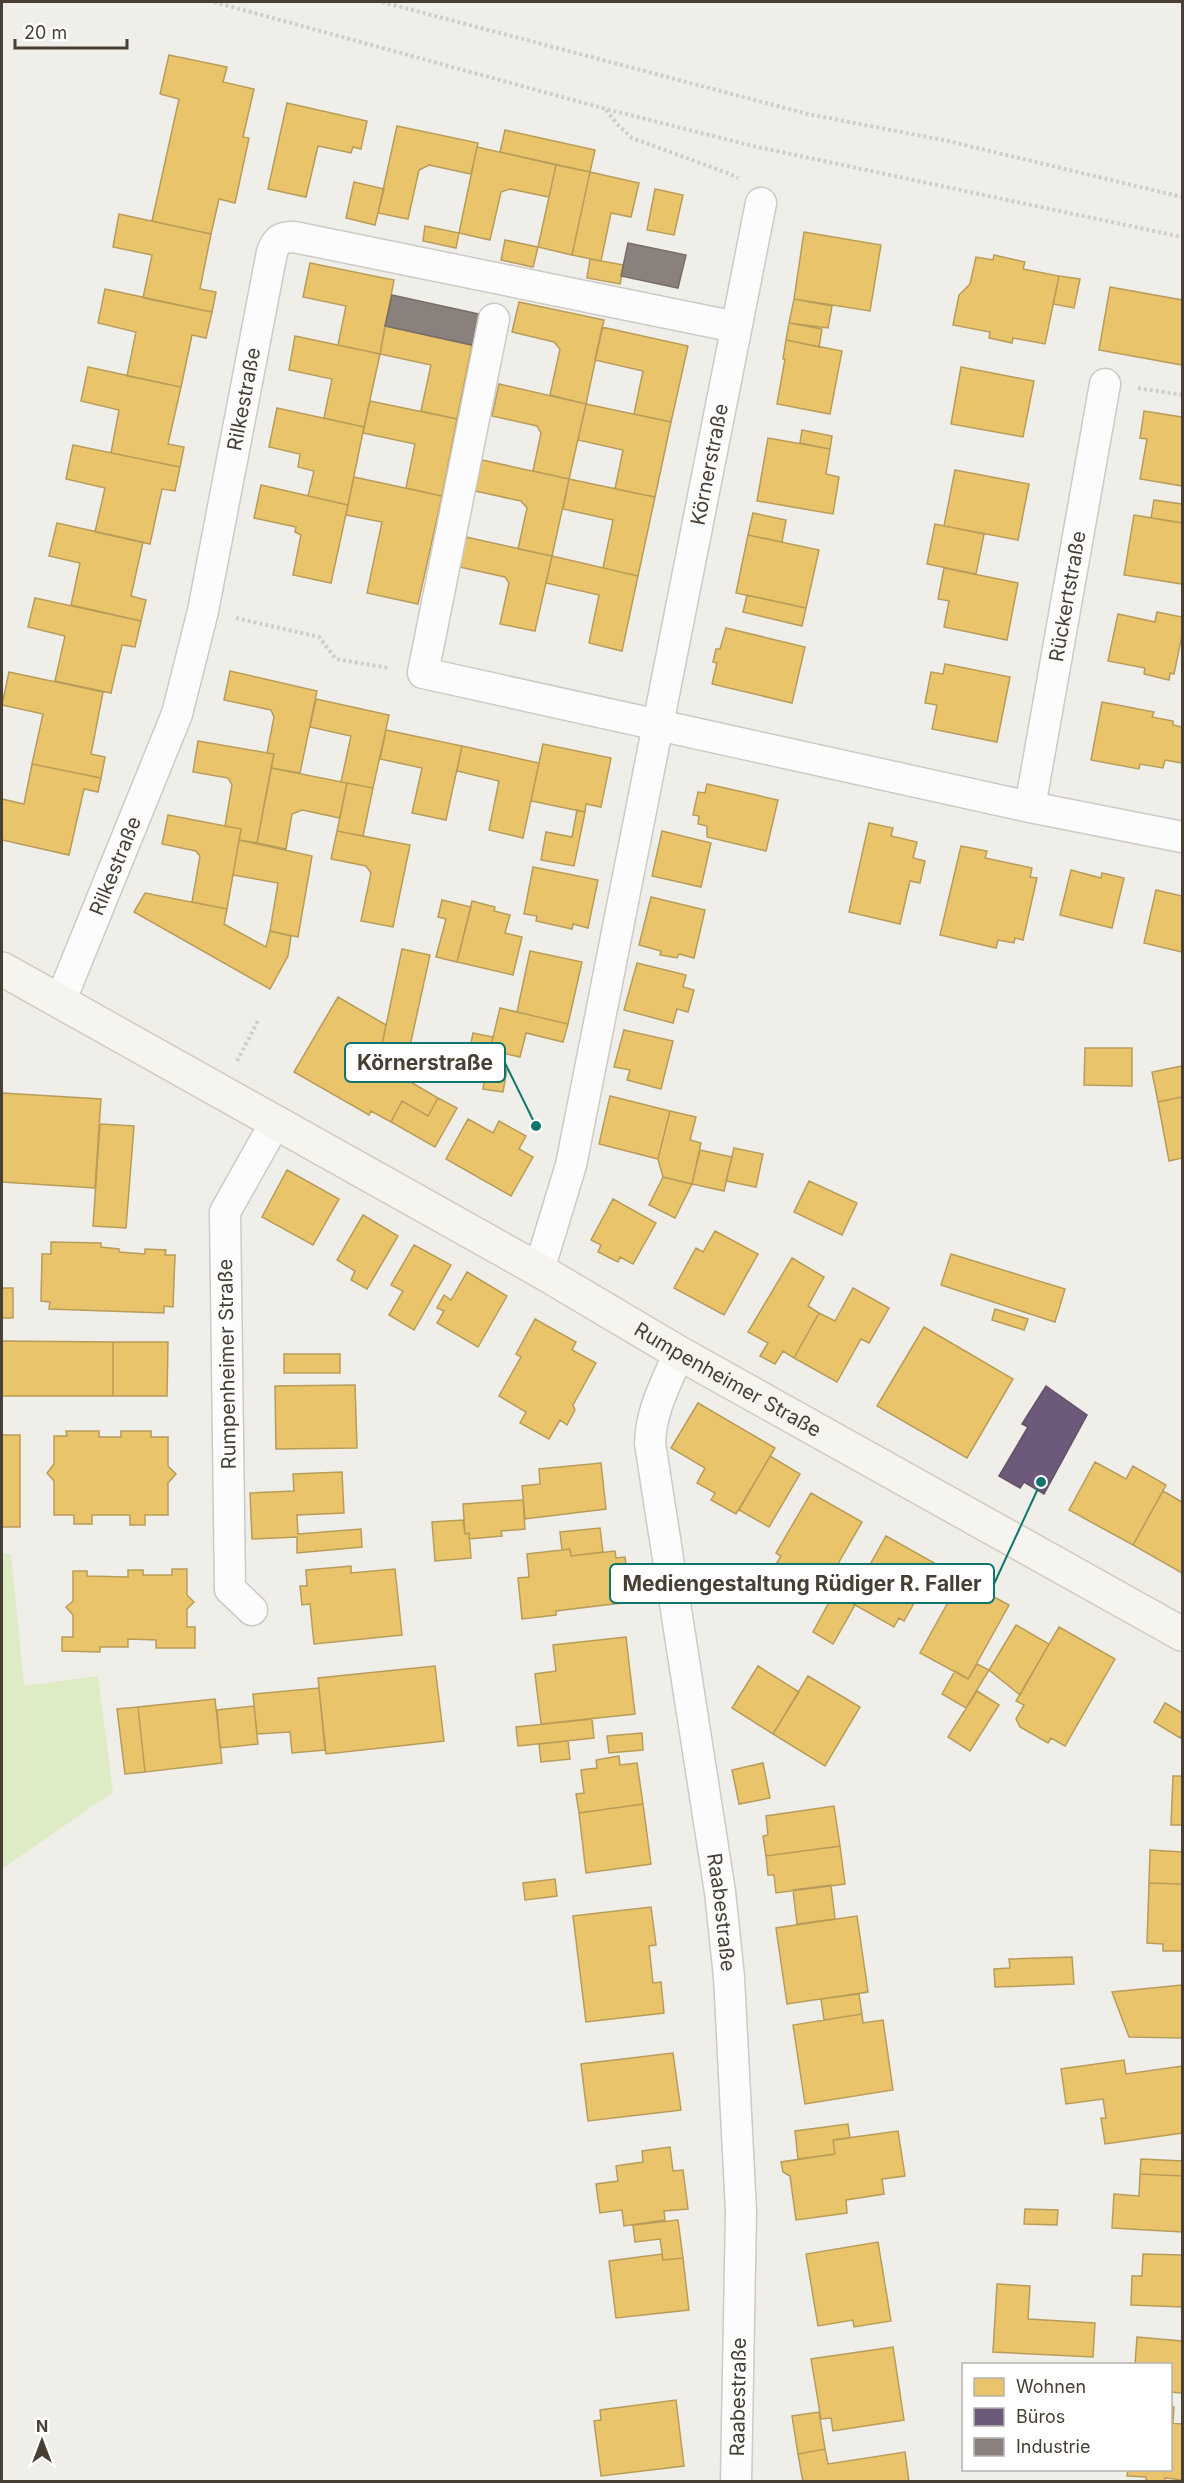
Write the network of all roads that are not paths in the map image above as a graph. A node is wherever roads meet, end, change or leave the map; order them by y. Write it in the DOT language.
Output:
graph roads {
  1 [pos="761,202"];
  2 [pos="494,319"];
  3 [pos="736,327"];
  4 [pos="1105,384"];
  5 [pos="656,726"];
  6 [pos="1030,807"];
  7 [pos="1182,837"];
  8 [pos="2,969"];
  9 [pos="60,1002"];
  10 [pos="275,1123"];
  11 [pos="539,1270"];
  12 [pos="679,1353"];
  13 [pos="252,1610"];
  14 [pos="1182,1634"];
  15 [pos="736,2481"];
  1 -- 3 [label="street, Körnerstraße"];
  2 -- 5 [label="street"];
  3 -- 5 [label="street, Körnerstraße"];
  3 -- 9 [label="street, Rilkestraße"];
  4 -- 6 [label="street, Rückertstraße"];
  5 -- 6 [label="street"];
  5 -- 11 [label="street, Körnerstraße"];
  6 -- 7 [label="street"];
  8 -- 9 [label="street, Rumpenheimer Straße"];
  9 -- 10 [label="street, Rumpenheimer Straße"];
  10 -- 11 [label="street, Rumpenheimer Straße"];
  10 -- 13 [label="street, Rumpenheimer Straße"];
  11 -- 12 [label="street, Rumpenheimer Straße"];
  12 -- 14 [label="street, Rumpenheimer Straße"];
  12 -- 15 [label="street, Raabestraße"];
}
